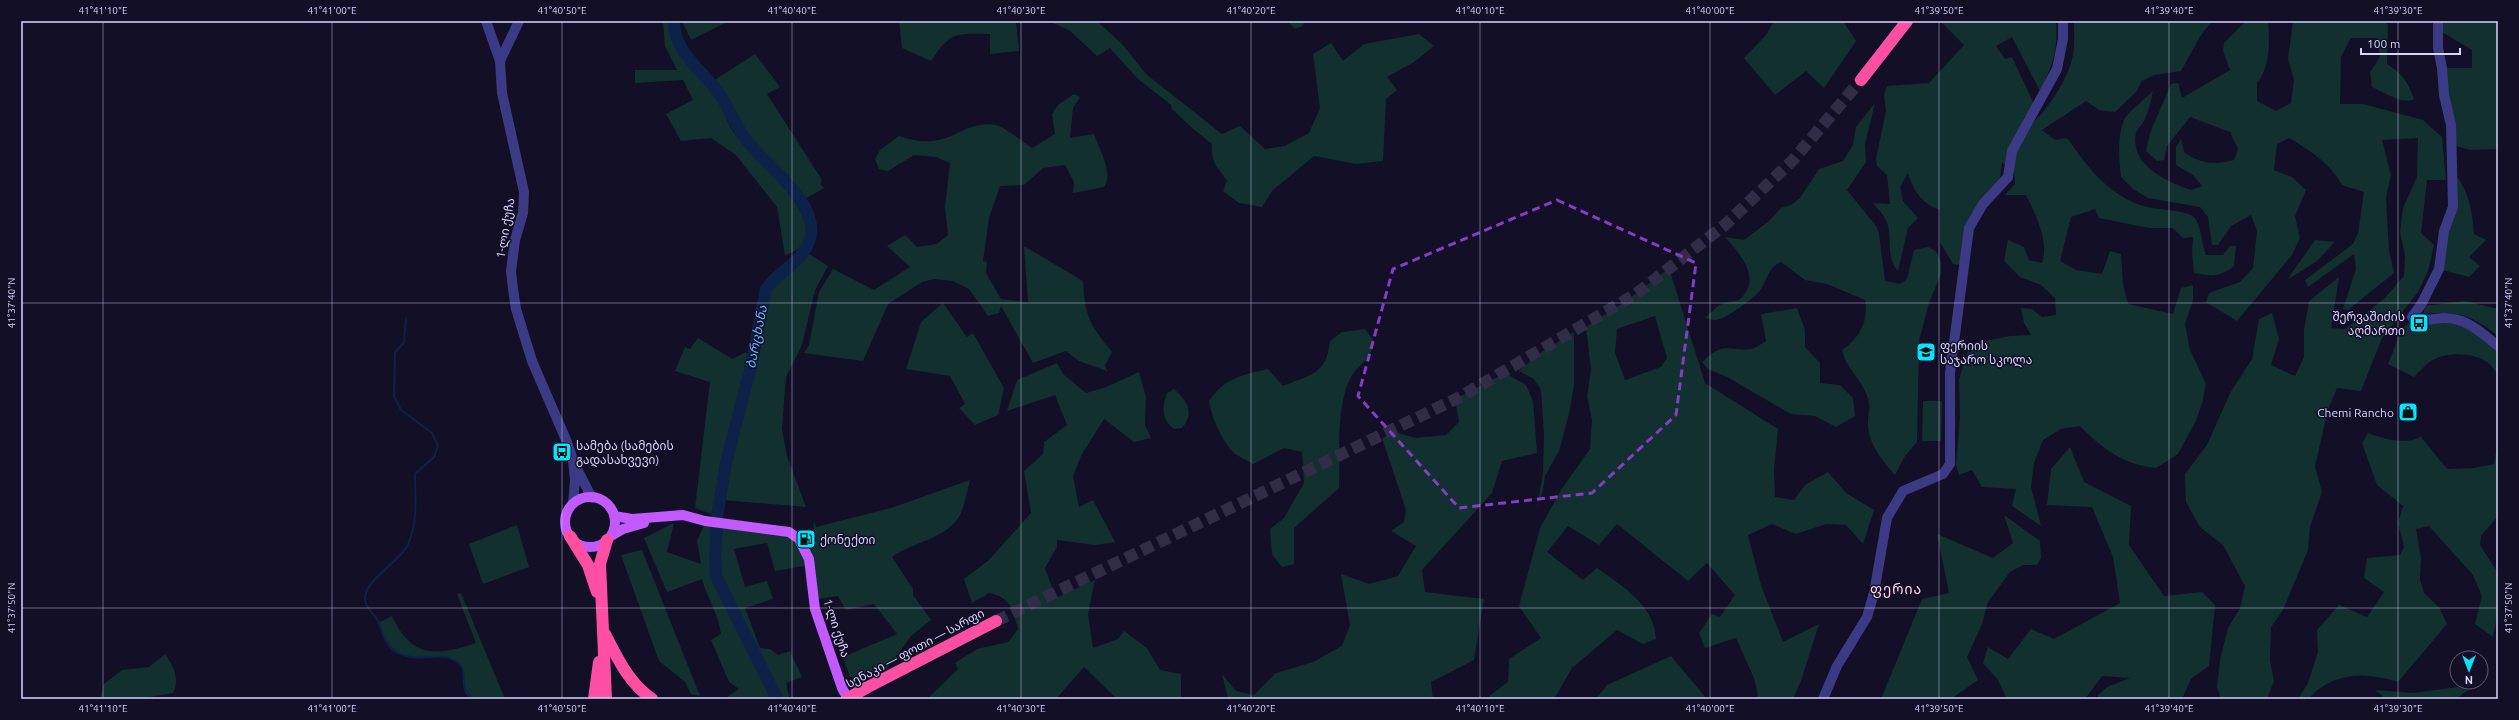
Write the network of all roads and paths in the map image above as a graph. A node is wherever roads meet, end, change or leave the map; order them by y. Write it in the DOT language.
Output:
graph roads {
  1 [pos="486,21"];
  2 [pos="519,21"];
  3 [pos="2063,21"];
  4 [pos="2438,21"];
  5 [pos="1905,24"];
  6 [pos="500,61"];
  7 [pos="1861,80"];
  8 [pos="2498,346"];
  9 [pos="573,460"];
  10 [pos="592,498"];
  11 [pos="573,504"];
  12 [pos="683,515"];
  13 [pos="614,516"];
  14 [pos="570,536"];
  15 [pos="609,538"];
  16 [pos="601,602"];
  17 [pos="996,621"];
  18 [pos="604,631"];
  19 [pos="594,699"];
  20 [pos="606,699"];
  21 [pos="652,699"];
  22 [pos="847,699"];
  23 [pos="1823,699"];
  1 -- 6 [label="street"];
  2 -- 6 [label="street, 1-ლი ქუჩა"];
  3 -- 23 [label="street"];
  4 -- 8 [label="street"];
  5 -- 7 [label="highway"];
  6 -- 9 [label="street, 1-ლი ქუჩა"];
  9 -- 10 [label="street"];
  9 -- 11 [label="street"];
  10 -- 11 [label="main road"];
  10 -- 13 [label="main road"];
  11 -- 14 [label="main road"];
  12 -- 13 [label="main road"];
  12 -- 15 [label="main road"];
  12 -- 22 [label="main road, 1-ლი ქუჩა"];
  13 -- 15 [label="main road"];
  14 -- 15 [label="main road"];
  14 -- 16 [label="highway"];
  15 -- 16 [label="highway"];
  16 -- 18 [label="highway"];
  17 -- 22 [label="highway, სენაკი — ფოთი — სარფი, bridge"];
  18 -- 19 [label="highway"];
  18 -- 20 [label="highway"];
  18 -- 21 [label="highway"];
}
